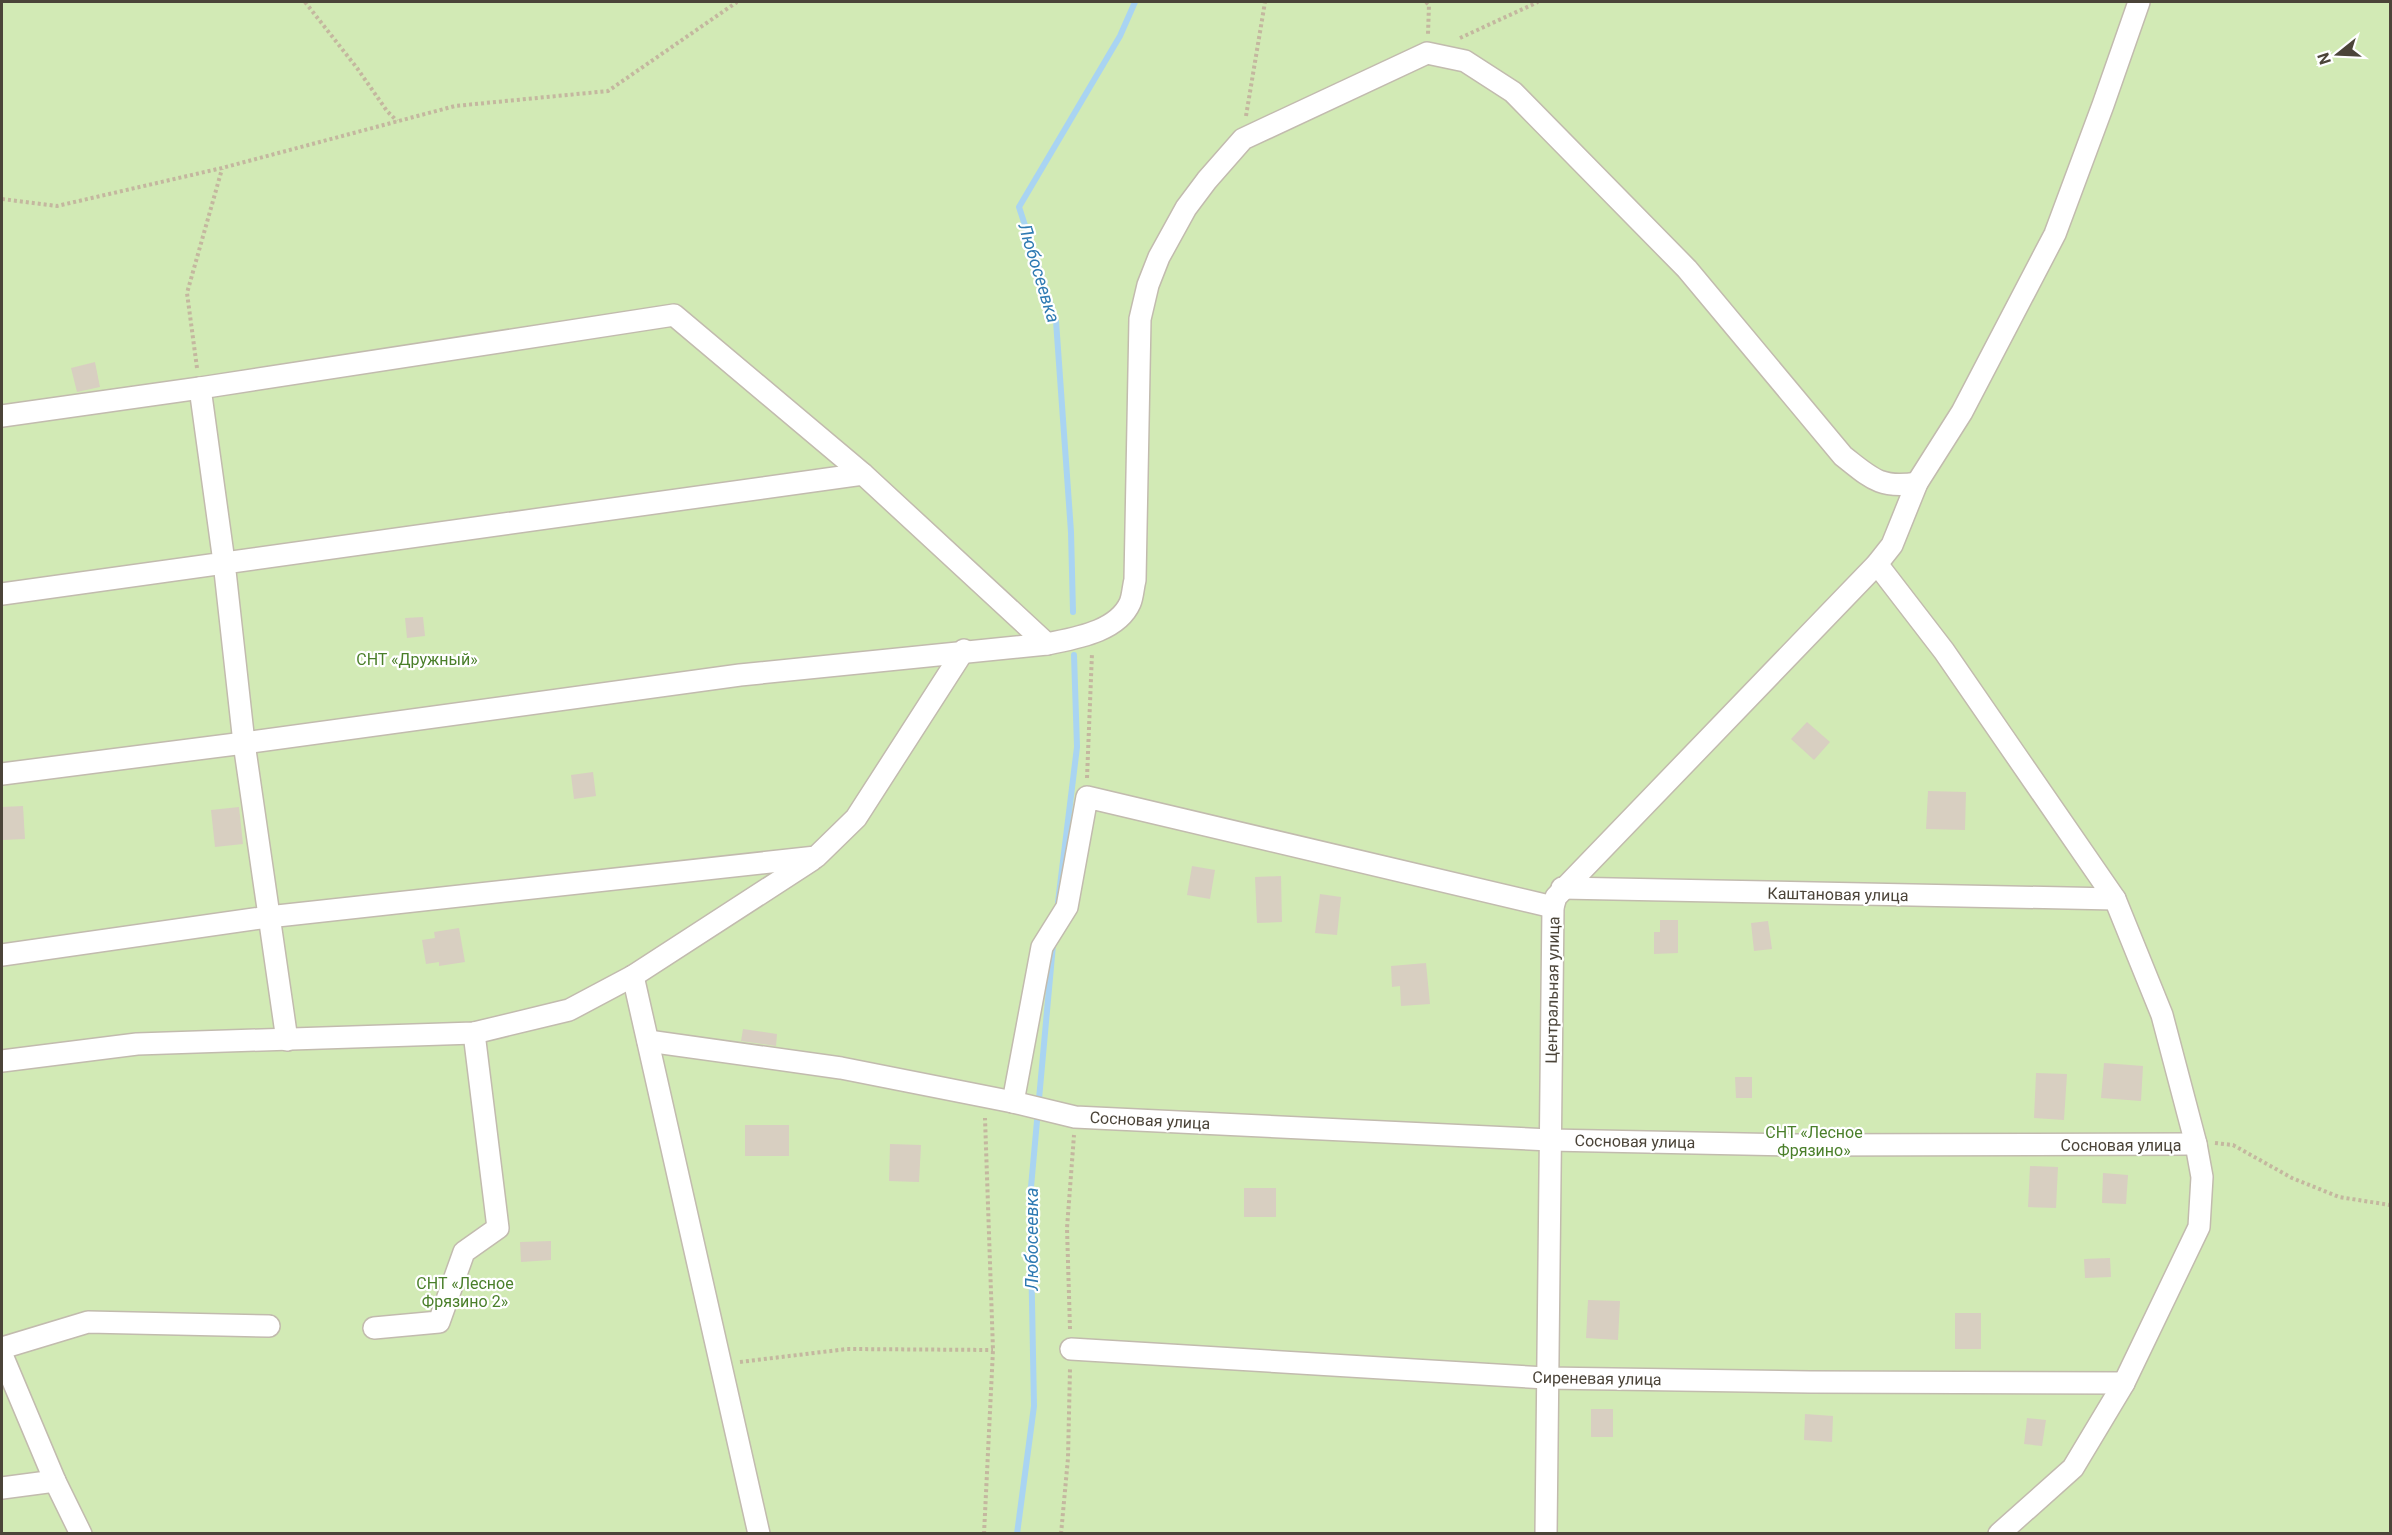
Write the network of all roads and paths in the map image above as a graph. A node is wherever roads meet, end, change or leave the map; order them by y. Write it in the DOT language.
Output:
graph roads {
  1 [pos="305,2"];
  2 [pos="737,2"];
  3 [pos="1265,2"];
  4 [pos="1426,2"];
  5 [pos="1538,2"];
  6 [pos="2139,2"];
  7 [pos="1457,39"];
  8 [pos="1427,53"];
  9 [pos="398,121"];
  10 [pos="1243,139"];
  11 [pos="222,168"];
  12 [pos="2,199"];
  13 [pos="200,388"];
  14 [pos="2,416"];
  15 [pos="862,474"];
  16 [pos="1917,483"];
  17 [pos="224,562"];
  18 [pos="1877,564"];
  19 [pos="2,594"];
  20 [pos="1092,633"];
  21 [pos="1047,644"];
  22 [pos="964,650"];
  23 [pos="244,743"];
  24 [pos="2,774"];
  25 [pos="1087,797"];
  26 [pos="816,857"];
  27 [pos="1558,898"];
  28 [pos="2115,899"];
  29 [pos="268,917"];
  30 [pos="2,955"];
  31 [pos="633,976"];
  32 [pos="474,1033"];
  33 [pos="287,1040"];
  34 [pos="648,1041"];
  35 [pos="2,1061"];
  36 [pos="984,1097"];
  37 [pos="1013,1102"];
  38 [pos="1075,1117"];
  39 [pos="1550,1140"];
  40 [pos="2196,1144"];
  41 [pos="2391,1206"];
  42 [pos="269,1326"];
  43 [pos="374,1328"];
  44 [pos="2,1348"];
  45 [pos="1071,1349"];
  46 [pos="993,1350"];
  47 [pos="2,1355"];
  48 [pos="720,1364"];
  49 [pos="1546,1378"];
  50 [pos="2124,1383"];
  51 [pos="54,1481"];
  52 [pos="2,1488"];
  53 [pos="81,1533"];
  54 [pos="759,1533"];
  55 [pos="984,1533"];
  56 [pos="1061,1533"];
  57 [pos="1546,1533"];
  58 [pos="1999,1533"];
  1 -- 9 [label="path"];
  2 -- 9 [label="path"];
  3 -- 10 [label="path"];
  4 -- 8 [label="path"];
  5 -- 7 [label="path"];
  6 -- 16 [label="street"];
  8 -- 10 [label="street"];
  8 -- 16 [label="street"];
  9 -- 11 [label="path"];
  10 -- 20 [label="street"];
  11 -- 12 [label="path"];
  11 -- 13 [label="path"];
  13 -- 14 [label="street"];
  13 -- 15 [label="street"];
  13 -- 17 [label="street"];
  15 -- 17 [label="street"];
  15 -- 21 [label="street"];
  16 -- 18 [label="street"];
  17 -- 19 [label="street"];
  17 -- 23 [label="street"];
  18 -- 27 [label="street"];
  18 -- 28 [label="street"];
  20 -- 21 [label="street"];
  20 -- 25 [label="path"];
  21 -- 22 [label="street"];
  22 -- 23 [label="street"];
  22 -- 26 [label="street"];
  23 -- 24 [label="street"];
  23 -- 29 [label="street"];
  25 -- 27 [label="street, Каштановая улица"];
  25 -- 37 [label="street"];
  26 -- 29 [label="street"];
  26 -- 31 [label="street"];
  27 -- 28 [label="street, Каштановая улица"];
  27 -- 39 [label="street, Центральная улица"];
  28 -- 40 [label="street"];
  29 -- 30 [label="street"];
  29 -- 33 [label="street"];
  31 -- 32 [label="street"];
  31 -- 34 [label="street"];
  32 -- 33 [label="street"];
  32 -- 43 [label="street"];
  33 -- 35 [label="street"];
  34 -- 36 [label="street, Сосновая улица"];
  34 -- 48 [label="street"];
  36 -- 37 [label="street, Сосновая улица"];
  36 -- 46 [label="path"];
  37 -- 38 [label="street, Сосновая улица"];
  38 -- 39 [label="street, Сосновая улица"];
  38 -- 45 [label="path"];
  39 -- 40 [label="street, Сосновая улица"];
  39 -- 49 [label="street, Центральная улица"];
  40 -- 41 [label="path"];
  40 -- 50 [label="street"];
  42 -- 44 [label="street"];
  45 -- 49 [label="street, Сиреневая улица"];
  45 -- 56 [label="path"];
  46 -- 48 [label="path"];
  46 -- 55 [label="path"];
  47 -- 51 [label="street"];
  48 -- 54 [label="street"];
  49 -- 50 [label="street, Сиреневая улица"];
  49 -- 57 [label="street, Центральная улица"];
  50 -- 58 [label="street"];
  51 -- 52 [label="street"];
  51 -- 53 [label="street"];
}
